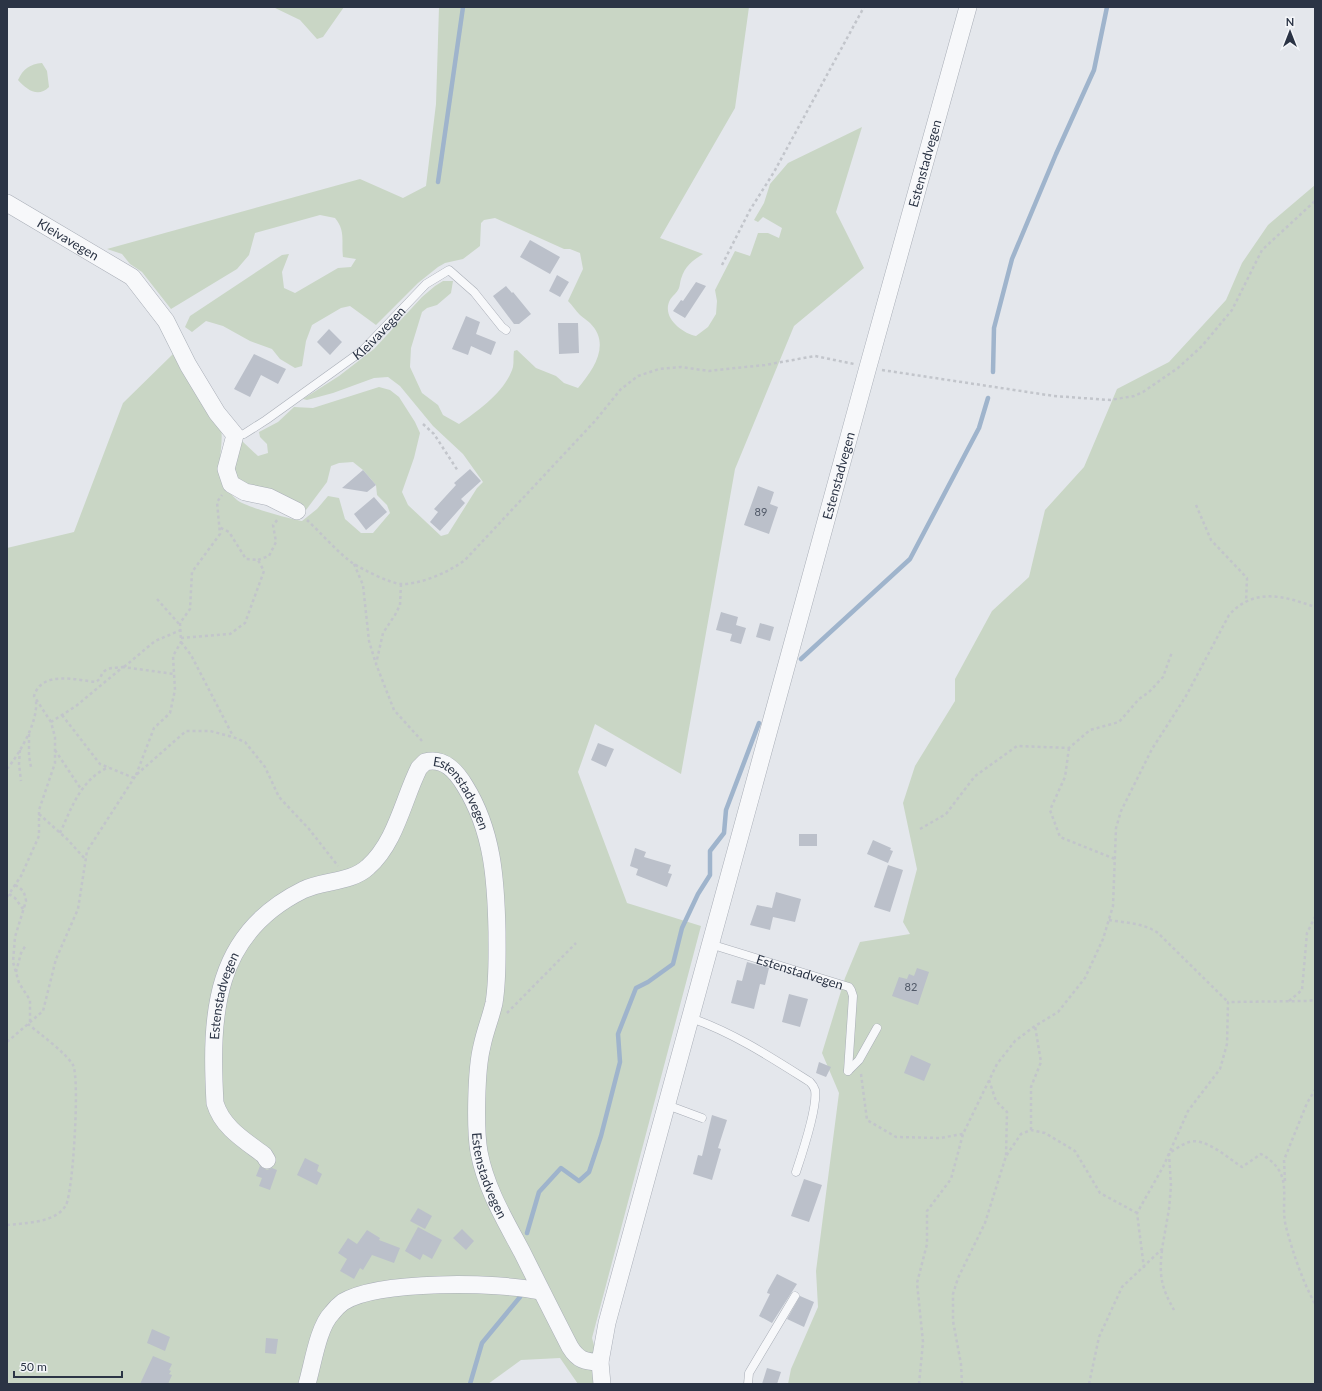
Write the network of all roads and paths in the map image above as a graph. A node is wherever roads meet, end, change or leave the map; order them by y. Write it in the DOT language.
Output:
graph roads {
  1 [pos="864,7"];
  2 [pos="968,7"];
  3 [pos="1315,201"];
  4 [pos="7,203"];
  5 [pos="722,265"];
  6 [pos="506,330"];
  7 [pos="868,367"];
  8 [pos="422,424"];
  9 [pos="235,435"];
  10 [pos="458,471"];
  11 [pos="230,484"];
  12 [pos="1196,506"];
  13 [pos="294,510"];
  14 [pos="219,527"];
  15 [pos="258,560"];
  16 [pos="354,564"];
  17 [pos="401,584"];
  18 [pos="156,599"];
  19 [pos="1246,602"];
  20 [pos="1315,607"];
  21 [pos="180,625"];
  22 [pos="181,630"];
  23 [pos="181,638"];
  24 [pos="181,642"];
  25 [pos="1172,652"];
  26 [pos="376,664"];
  27 [pos="123,667"];
  28 [pos="174,674"];
  29 [pos="36,701"];
  30 [pos="62,715"];
  31 [pos="51,722"];
  32 [pos="30,730"];
  33 [pos="233,737"];
  34 [pos="422,740"];
  35 [pos="1069,748"];
  36 [pos="55,749"];
  37 [pos="20,750"];
  38 [pos="31,767"];
  39 [pos="109,767"];
  40 [pos="7,769"];
  41 [pos="135,777"];
  42 [pos="21,781"];
  43 [pos="81,790"];
  44 [pos="39,814"];
  45 [pos="920,829"];
  46 [pos="60,833"];
  47 [pos="86,859"];
  48 [pos="1115,860"];
  49 [pos="348,877"];
  50 [pos="15,885"];
  51 [pos="8,895"];
  52 [pos="23,909"];
  53 [pos="1315,917"];
  54 [pos="1108,920"];
  55 [pos="576,942"];
  56 [pos="710,944"];
  57 [pos="26,945"];
  58 [pos="16,973"];
  59 [pos="1315,1000"];
  60 [pos="1289,1001"];
  61 [pos="1228,1002"];
  62 [pos="490,1017"];
  63 [pos="691,1018"];
  64 [pos="29,1023"];
  65 [pos="1034,1026"];
  66 [pos="876,1028"];
  67 [pos="7,1042"];
  68 [pos="859,1060"];
  69 [pos="989,1080"];
  70 [pos="1315,1090"];
  71 [pos="667,1105"];
  72 [pos="702,1118"];
  73 [pos="1031,1130"];
  74 [pos="963,1134"];
  75 [pos="1169,1153"];
  76 [pos="1006,1156"];
  77 [pos="267,1160"];
  78 [pos="796,1172"];
  79 [pos="1285,1183"];
  80 [pos="1137,1213"];
  81 [pos="7,1225"];
  82 [pos="1162,1249"];
  83 [pos="1144,1268"];
  84 [pos="540,1291"];
  85 [pos="795,1296"];
  86 [pos="1315,1304"];
  87 [pos="1174,1310"];
  88 [pos="600,1362"];
  89 [pos="749,1373"];
  90 [pos="307,1384"];
  91 [pos="602,1384"];
  92 [pos="743,1384"];
  93 [pos="748,1384"];
  94 [pos="919,1384"];
  95 [pos="962,1384"];
  96 [pos="1089,1384"];
  1 -- 5 [label="path"];
  2 -- 7 [label="street, Estenstadvegen"];
  3 -- 7 [label="path"];
  4 -- 9 [label="street, Kleivavegen"];
  6 -- 9 [label="lane, Kleivavegen"];
  7 -- 17 [label="path"];
  7 -- 56 [label="street, Estenstadvegen"];
  8 -- 10 [label="path"];
  9 -- 11 [label="street"];
  11 -- 13 [label="street"];
  11 -- 14 [label="path"];
  12 -- 19 [label="path"];
  13 -- 15 [label="path"];
  13 -- 16 [label="path"];
  14 -- 15 [label="path"];
  14 -- 21 [label="path"];
  15 -- 23 [label="path"];
  16 -- 17 [label="path"];
  16 -- 26 [label="path"];
  17 -- 26 [label="path"];
  18 -- 21 [label="path"];
  19 -- 20 [label="path"];
  19 -- 48 [label="path"];
  21 -- 22 [label="path"];
  22 -- 23 [label="path"];
  22 -- 27 [label="path"];
  23 -- 24 [label="path"];
  24 -- 28 [label="path"];
  24 -- 33 [label="path"];
  25 -- 35 [label="path"];
  26 -- 34 [label="path"];
  27 -- 28 [label="path"];
  27 -- 29 [label="path"];
  27 -- 30 [label="path"];
  28 -- 41 [label="path"];
  29 -- 31 [label="path"];
  29 -- 32 [label="path"];
  30 -- 31 [label="path"];
  30 -- 39 [label="path"];
  31 -- 36 [label="path"];
  32 -- 37 [label="path"];
  32 -- 38 [label="path"];
  33 -- 41 [label="path"];
  33 -- 49 [label="path"];
  35 -- 45 [label="path"];
  35 -- 48 [label="path"];
  36 -- 43 [label="path"];
  36 -- 44 [label="path"];
  37 -- 40 [label="path"];
  37 -- 42 [label="path"];
  39 -- 41 [label="path"];
  39 -- 43 [label="path"];
  41 -- 47 [label="path"];
  43 -- 46 [label="path"];
  44 -- 46 [label="path"];
  44 -- 50 [label="path"];
  46 -- 47 [label="path"];
  47 -- 64 [label="path"];
  48 -- 54 [label="path"];
  49 -- 62 [label="street, Estenstadvegen"];
  49 -- 77 [label="street, Estenstadvegen"];
  50 -- 51 [label="path"];
  50 -- 52 [label="path"];
  51 -- 52 [label="path"];
  52 -- 58 [label="path"];
  53 -- 60 [label="path"];
  54 -- 61 [label="path"];
  54 -- 65 [label="path"];
  55 -- 62 [label="path"];
  56 -- 63 [label="street, Estenstadvegen"];
  56 -- 68 [label="lane, Estenstadvegen"];
  57 -- 58 [label="path"];
  58 -- 64 [label="path"];
  59 -- 60 [label="path"];
  60 -- 61 [label="path"];
  61 -- 75 [label="path"];
  62 -- 84 [label="street, Estenstadvegen"];
  63 -- 71 [label="street, Estenstadvegen"];
  63 -- 78 [label="lane"];
  64 -- 67 [label="path"];
  64 -- 81 [label="path"];
  65 -- 69 [label="path"];
  65 -- 73 [label="path"];
  66 -- 68 [label="lane"];
  68 -- 74 [label="path"];
  69 -- 74 [label="path"];
  69 -- 76 [label="path"];
  70 -- 79 [label="path"];
  71 -- 72 [label="lane"];
  71 -- 88 [label="street, Estenstadvegen"];
  73 -- 76 [label="path"];
  73 -- 80 [label="path"];
  74 -- 94 [label="path"];
  75 -- 79 [label="path"];
  75 -- 80 [label="path"];
  75 -- 82 [label="path"];
  76 -- 95 [label="path"];
  79 -- 86 [label="path"];
  80 -- 83 [label="path"];
  82 -- 83 [label="path"];
  82 -- 87 [label="path"];
  83 -- 96 [label="path"];
  84 -- 88 [label="street, Estenstadvegen"];
  84 -- 90 [label="street"];
  85 -- 89 [label="lane"];
  88 -- 91 [label="street, Estenstadvegen"];
  89 -- 92 [label="lane"];
  89 -- 93 [label="lane"];
}
